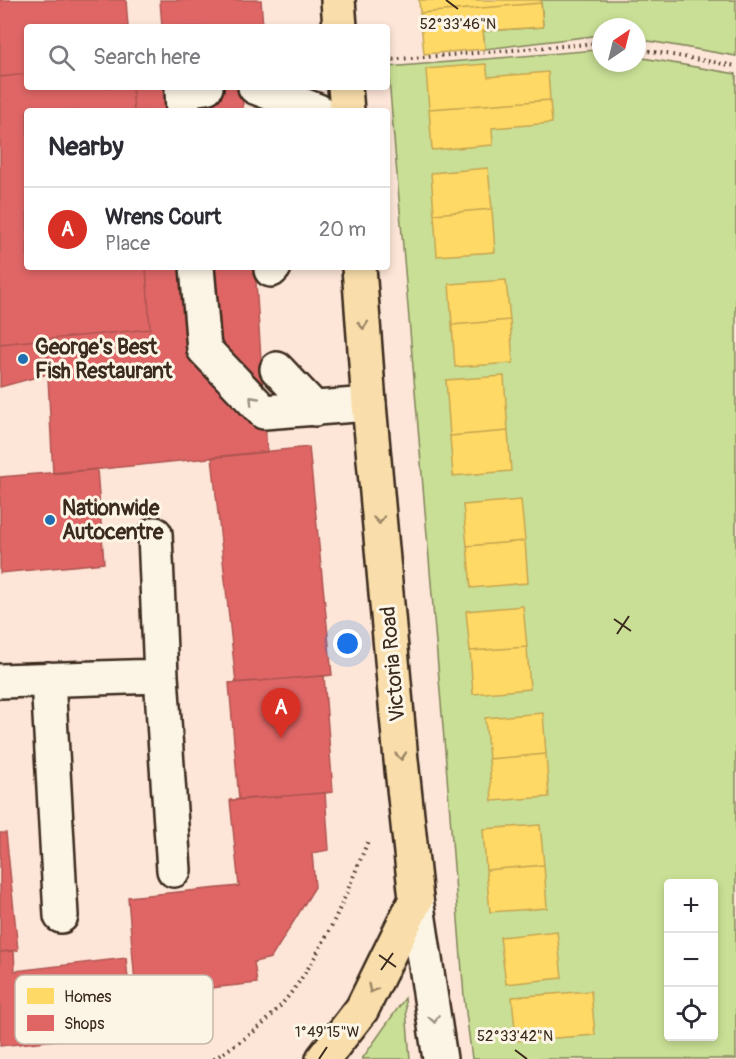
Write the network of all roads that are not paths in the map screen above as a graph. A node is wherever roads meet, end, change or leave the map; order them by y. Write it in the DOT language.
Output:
graph roads {
  1 [pos="338,0"];
  2 [pos="340,24"];
  3 [pos="182,90"];
  4 [pos="263,90"];
  5 [pos="345,90"];
  6 [pos="183,108"];
  7 [pos="310,108"];
  8 [pos="347,108"];
  9 [pos="197,270"];
  10 [pos="359,270"];
  11 [pos="277,369"];
  12 [pos="369,404"];
  13 [pos="315,409"];
  14 [pos="154,534"];
  15 [pos="160,676"];
  16 [pos="48,679"];
  17 [pos="0,681"];
  18 [pos="174,870"];
  19 [pos="416,899"];
  20 [pos="61,916"];
  21 [pos="323,1059"];
  22 [pos="440,1059"];
  1 -- 2 [label="main road"];
  3 -- 6 [label="street"];
  4 -- 7 [label="street"];
  5 -- 8 [label="main road"];
  13 -- 9 [label="street, one-way"];
  10 -- 12 [label="main road, Victoria Road, one-way"];
  11 -- 13 [label="street"];
  12 -- 13 [label="street"];
  12 -- 19 [label="main road, Victoria Road, one-way"];
  14 -- 15 [label="street"];
  15 -- 16 [label="street"];
  15 -- 18 [label="street"];
  16 -- 17 [label="street"];
  16 -- 20 [label="street"];
  19 -- 21 [label="main road, one-way"];
  19 -- 22 [label="street, Victoria Road, one-way"];
}
